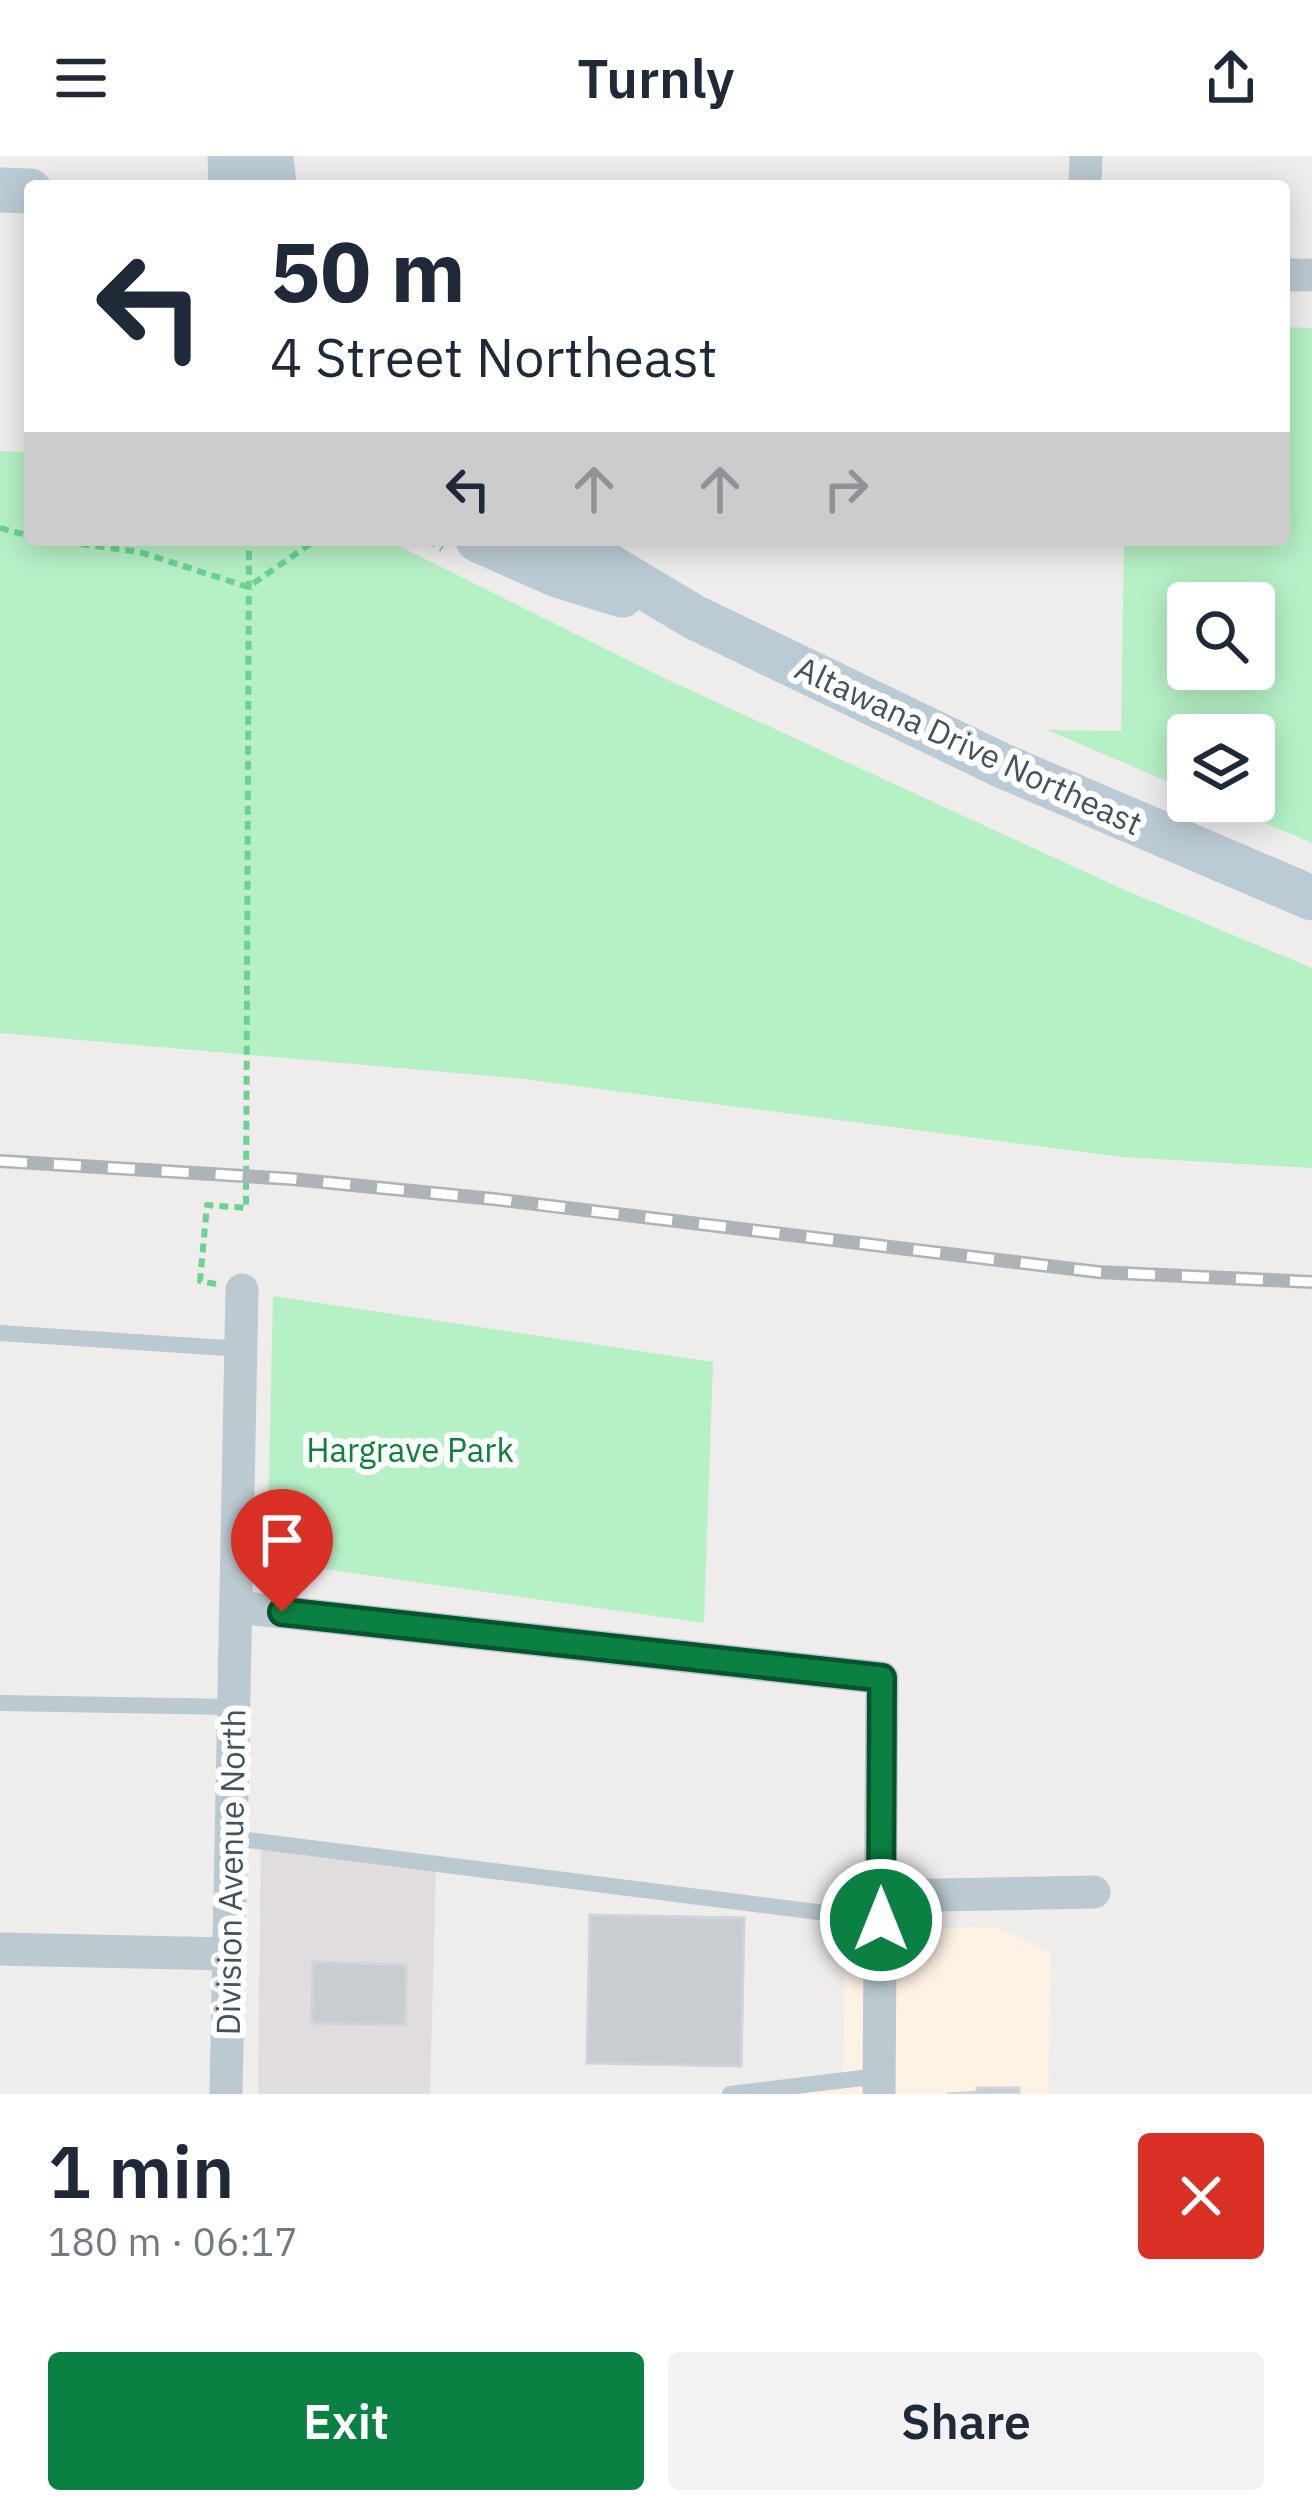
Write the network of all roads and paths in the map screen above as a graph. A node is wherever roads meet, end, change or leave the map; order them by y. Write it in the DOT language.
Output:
graph roads {
  1 [pos="96,546"];
  2 [pos="249,546"];
  3 [pos="307,546"];
  4 [pos="492,546"];
  5 [pos="575,546"];
  6 [pos="248,587"];
  7 [pos="694,617"];
  8 [pos="1312,898"];
  9 [pos="242,1290"];
  10 [pos="0,1334"];
  11 [pos="241,1348"];
  12 [pos="236,1607"];
  13 [pos="0,1703"];
  14 [pos="234,1706"];
  15 [pos="232,1838"];
  16 [pos="1094,1892"];
  17 [pos="881,1908"];
  18 [pos="0,1948"];
  19 [pos="229,1954"];
  20 [pos="879,2085"];
  21 [pos="226,2094"];
  22 [pos="730,2094"];
  1 -- 6 [label="path"];
  2 -- 6 [label="path"];
  3 -- 6 [label="path"];
  4 -- 7 [label="main road, Altawana Drive Northeast"];
  5 -- 7 [label="main road, Altawana Drive Northeast"];
  6 -- 9 [label="path"];
  7 -- 8 [label="main road, Altawana Drive Northeast"];
  9 -- 11 [label="street, Division Avenue North"];
  10 -- 11 [label="lane"];
  11 -- 12 [label="street, Division Avenue North"];
  12 -- 14 [label="street, Division Avenue North"];
  12 -- 17 [label="street"];
  13 -- 14 [label="lane"];
  14 -- 15 [label="street, Division Avenue North"];
  15 -- 17 [label="lane"];
  15 -- 19 [label="street, Division Avenue North"];
  16 -- 17 [label="street"];
  17 -- 20 [label="street"];
  18 -- 19 [label="street"];
  19 -- 21 [label="street, Division Avenue North"];
  20 -- 22 [label="lane"];
}
